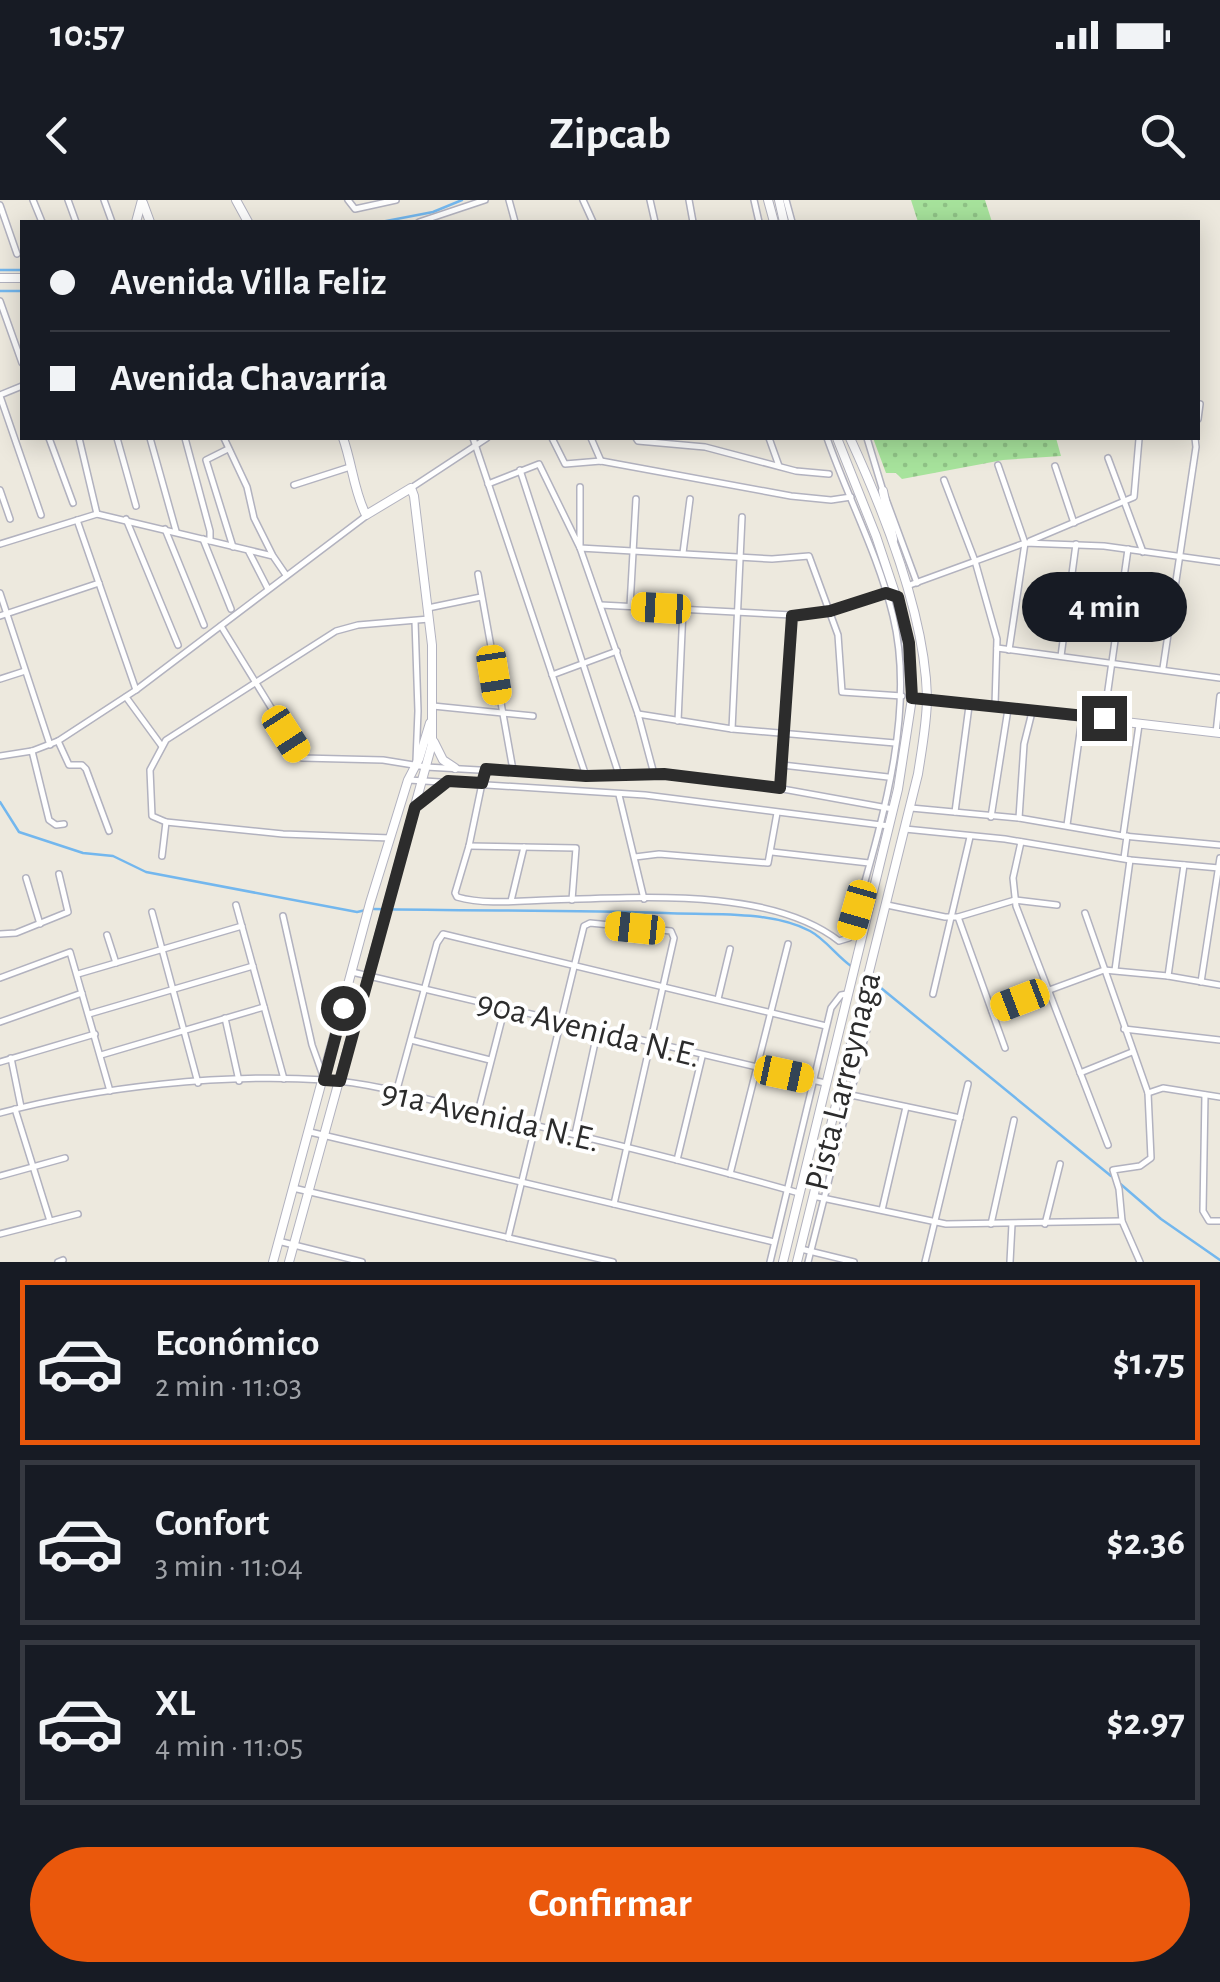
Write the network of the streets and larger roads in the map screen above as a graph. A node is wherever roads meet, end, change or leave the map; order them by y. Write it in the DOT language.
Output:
graph roads {
  1 [pos="348,200"];
  2 [pos="396,200"];
  3 [pos="485,200"];
  4 [pos="0,206"];
  5 [pos="425,220"];
  6 [pos="17,254"];
  7 [pos="0,301"];
  8 [pos="20,357"];
  9 [pos="0,396"];
  10 [pos="50,440"];
  11 [pos="80,440"];
  12 [pos="118,440"];
  13 [pos="151,440"];
  14 [pos="186,440"];
  15 [pos="225,440"];
  16 [pos="345,440"];
  17 [pos="553,440"];
  18 [pos="593,440"];
  19 [pos="661,440"];
  20 [pos="702,440"];
  21 [pos="770,440"];
  22 [pos="828,440"];
  23 [pos="837,440"];
  24 [pos="851,440"];
  25 [pos="868,440"];
  26 [pos="1139,440"];
  27 [pos="1194,440"];
  28 [pos="474,441"];
  29 [pos="704,447"];
  30 [pos="228,449"];
  31 [pos="1108,458"];
  32 [pos="602,460"];
  33 [pos="353,466"];
  34 [pos="779,466"];
  35 [pos="998,466"];
  36 [pos="1055,466"];
  37 [pos="520,470"];
  38 [pos="829,474"];
  39 [pos="944,480"];
  40 [pos="488,484"];
  41 [pos="294,485"];
  42 [pos="580,487"];
  43 [pos="411,488"];
  44 [pos="0,490"];
  45 [pos="883,491"];
  46 [pos="851,498"];
  47 [pos="636,499"];
  48 [pos="690,500"];
  49 [pos="1125,502"];
  50 [pos="73,503"];
  51 [pos="136,506"];
  52 [pos="98,514"];
  53 [pos="41,515"];
  54 [pos="366,516"];
  55 [pos="742,517"];
  56 [pos="126,519"];
  57 [pos="10,520"];
  58 [pos="77,520"];
  59 [pos="1074,523"];
  60 [pos="165,529"];
  61 [pos="176,532"];
  62 [pos="206,540"];
  63 [pos="1025,543"];
  64 [pos="0,544"];
  65 [pos="1076,544"];
  66 [pos="234,547"];
  67 [pos="580,548"];
  68 [pos="633,549"];
  69 [pos="248,550"];
  70 [pos="1128,550"];
  71 [pos="1143,552"];
  72 [pos="684,553"];
  73 [pos="273,556"];
  74 [pos="739,557"];
  75 [pos="1181,557"];
  76 [pos="896,558"];
  77 [pos="975,560"];
  78 [pos="1220,562"];
  79 [pos="478,574"];
  80 [pos="286,575"];
  81 [pos="98,583"];
  82 [pos="918,583"];
  83 [pos="906,586"];
  84 [pos="268,589"];
  85 [pos="0,593"];
  86 [pos="886,593"];
  87 [pos="898,597"];
  88 [pos="482,598"];
  89 [pos="602,605"];
  90 [pos="630,606"];
  91 [pos="428,608"];
  92 [pos="231,609"];
  93 [pos="684,609"];
  94 [pos="830,611"];
  95 [pos="737,612"];
  96 [pos="3,615"];
  97 [pos="792,616"];
  98 [pos="429,619"];
  99 [pos="415,621"];
  100 [pos="204,625"];
  101 [pos="221,626"];
  102 [pos="178,645"];
  103 [pos="998,648"];
  104 [pos="1009,650"];
  105 [pos="617,651"];
  106 [pos="1061,656"];
  107 [pos="1113,663"];
  108 [pos="583,664"];
  109 [pos="1163,668"];
  110 [pos="25,671"];
  111 [pos="552,675"];
  112 [pos="1220,678"];
  113 [pos="0,679"];
  114 [pos="254,684"];
  115 [pos="136,690"];
  116 [pos="126,696"];
  117 [pos="902,696"];
  118 [pos="1220,696"];
  119 [pos="912,698"];
  120 [pos="927,699"];
  121 [pos="970,702"];
  122 [pos="995,705"];
  123 [pos="1008,706"];
  124 [pos="1033,709"];
  125 [pos="433,710"];
  126 [pos="500,713"];
  127 [pos="638,714"];
  128 [pos="1082,715"];
  129 [pos="533,716"];
  130 [pos="1104,718"];
  131 [pos="678,721"];
  132 [pos="1139,722"];
  133 [pos="732,729"];
  134 [pos="1218,733"];
  135 [pos="784,734"];
  136 [pos="433,740"];
  137 [pos="58,742"];
  138 [pos="895,743"];
  139 [pos="50,745"];
  140 [pos="161,749"];
  141 [pos="32,751"];
  142 [pos="0,756"];
  143 [pos="782,765"];
  144 [pos="421,766"];
  145 [pos="455,768"];
  146 [pos="486,769"];
  147 [pos="513,770"];
  148 [pos="654,774"];
  149 [pos="620,775"];
  150 [pos="586,776"];
  151 [pos="888,777"];
  152 [pos="408,780"];
  153 [pos="423,780"];
  154 [pos="448,781"];
  155 [pos="482,783"];
  156 [pos="899,784"];
  157 [pos="780,788"];
  158 [pos="619,795"];
  159 [pos="415,807"];
  160 [pos="882,807"];
  161 [pos="909,808"];
  162 [pos="893,809"];
  163 [pos="954,812"];
  164 [pos="776,813"];
  165 [pos="991,817"];
  166 [pos="1018,818"];
  167 [pos="166,822"];
  168 [pos="64,824"];
  169 [pos="884,825"];
  170 [pos="1068,825"];
  171 [pos="904,828"];
  172 [pos="108,831"];
  173 [pos="1125,836"];
  174 [pos="970,837"];
  175 [pos="390,838"];
  176 [pos="1021,842"];
  177 [pos="1220,845"];
  178 [pos="469,846"];
  179 [pos="524,848"];
  180 [pos="771,852"];
  181 [pos="162,856"];
  182 [pos="634,857"];
  183 [pos="1220,858"];
  184 [pos="1127,859"];
  185 [pos="868,864"];
  186 [pos="1184,864"];
  187 [pos="1219,868"];
  188 [pos="58,874"];
  189 [pos="26,878"];
  190 [pos="873,888"];
  191 [pos="572,900"];
  192 [pos="644,900"];
  193 [pos="1015,900"];
  194 [pos="511,901"];
  195 [pos="236,904"];
  196 [pos="886,904"];
  197 [pos="1058,905"];
  198 [pos="861,911"];
  199 [pos="152,912"];
  200 [pos="1085,912"];
  201 [pos="283,916"];
  202 [pos="955,917"];
  203 [pos="40,924"];
  204 [pos="242,926"];
  205 [pos="0,934"];
  206 [pos="107,935"];
  207 [pos="878,939"];
  208 [pos="788,944"];
  209 [pos="164,950"];
  210 [pos="730,950"];
  211 [pos="116,963"];
  212 [pos="253,966"];
  213 [pos="574,966"];
  214 [pos="1104,970"];
  215 [pos="1115,970"];
  216 [pos="352,972"];
  217 [pos="78,974"];
  218 [pos="367,975"];
  219 [pos="1168,976"];
  220 [pos="0,978"];
  221 [pos="1202,982"];
  222 [pos="1220,986"];
  223 [pos="664,987"];
  224 [pos="425,988"];
  225 [pos="173,989"];
  226 [pos="1048,989"];
  227 [pos="83,993"];
  228 [pos="847,994"];
  229 [pos="933,994"];
  230 [pos="862,998"];
  231 [pos="718,999"];
  232 [pos="264,1007"];
  233 [pos="505,1007"];
  234 [pos="992,1011"];
  235 [pos="770,1012"];
  236 [pos="90,1014"];
  237 [pos="226,1018"];
  238 [pos="562,1020"];
  239 [pos="0,1022"];
  240 [pos="826,1026"];
  241 [pos="1124,1028"];
  242 [pos="598,1029"];
  243 [pos="184,1030"];
  244 [pos="95,1034"];
  245 [pos="411,1040"];
  246 [pos="1220,1040"];
  247 [pos="652,1042"];
  248 [pos="1004,1048"];
  249 [pos="1132,1052"];
  250 [pos="101,1054"];
  251 [pos="702,1057"];
  252 [pos="11,1058"];
  253 [pos="491,1060"];
  254 [pos="0,1062"];
  255 [pos="830,1062"];
  256 [pos="757,1068"];
  257 [pos="1080,1073"];
  258 [pos="284,1079"];
  259 [pos="324,1080"];
  260 [pos="811,1080"];
  261 [pos="239,1081"];
  262 [pos="340,1081"];
  263 [pos="198,1083"];
  264 [pos="825,1083"];
  265 [pos="968,1084"];
  266 [pos="110,1091"];
  267 [pos="396,1093"];
  268 [pos="1148,1093"];
  269 [pos="850,1095"];
  270 [pos="1205,1095"];
  271 [pos="1220,1097"];
  272 [pos="906,1107"];
  273 [pos="18,1108"];
  274 [pos="0,1112"];
  275 [pos="478,1112"];
  276 [pos="960,1118"];
  277 [pos="1014,1120"];
  278 [pos="832,1124"];
  279 [pos="537,1126"];
  280 [pos="310,1132"];
  281 [pos="575,1134"];
  282 [pos="324,1135"];
  283 [pos="1108,1145"];
  284 [pos="627,1147"];
  285 [pos="65,1158"];
  286 [pos="677,1160"];
  287 [pos="1060,1164"];
  288 [pos="32,1167"];
  289 [pos="730,1174"];
  290 [pos="0,1176"];
  291 [pos="522,1184"];
  292 [pos="293,1188"];
  293 [pos="788,1189"];
  294 [pos="309,1191"];
  295 [pos="799,1192"];
  296 [pos="818,1197"];
  297 [pos="614,1204"];
  298 [pos="882,1210"];
  299 [pos="78,1214"];
  300 [pos="50,1221"];
  301 [pos="934,1221"];
  302 [pos="1122,1221"];
  303 [pos="1220,1221"];
  304 [pos="990,1224"];
  305 [pos="1012,1224"];
  306 [pos="1045,1224"];
  307 [pos="0,1234"];
  308 [pos="508,1238"];
  309 [pos="278,1241"];
  310 [pos="774,1242"];
  311 [pos="294,1246"];
  312 [pos="805,1250"];
  313 [pos="272,1262"];
  314 [pos="289,1262"];
  315 [pos="362,1262"];
  316 [pos="612,1262"];
  317 [pos="770,1262"];
  318 [pos="783,1262"];
  319 [pos="797,1262"];
  320 [pos="808,1262"];
  321 [pos="854,1262"];
  322 [pos="925,1262"];
  323 [pos="1010,1262"];
  324 [pos="1140,1262"];
  1 -- 2 [label="street"];
  3 -- 5 [label="street"];
  4 -- 6 [label="street"];
  7 -- 8 [label="street"];
  9 -- 53 [label="street"];
  10 -- 50 [label="street"];
  11 -- 52 [label="street"];
  12 -- 51 [label="street"];
  13 -- 61 [label="street"];
  14 -- 62 [label="street"];
  15 -- 30 [label="street"];
  16 -- 33 [label="street"];
  17 -- 32 [label="street"];
  18 -- 32 [label="street"];
  19 -- 29 [label="street"];
  20 -- 29 [label="street"];
  21 -- 34 [label="street"];
  22 -- 46 [label="street"];
  23 -- 87 [label="street, Pista Larreynaga"];
  24 -- 76 [label="street, Pista Larreynaga"];
  25 -- 45 [label="street"];
  26 -- 49 [label="street"];
  27 -- 75 [label="street"];
  28 -- 40 [label="street"];
  28 -- 43 [label="street"];
  29 -- 34 [label="street"];
  30 -- 66 [label="street"];
  30 -- 73 [label="street"];
  31 -- 49 [label="street"];
  32 -- 46 [label="street"];
  33 -- 41 [label="street"];
  33 -- 54 [label="street"];
  34 -- 38 [label="street"];
  35 -- 63 [label="street"];
  36 -- 59 [label="street"];
  37 -- 40 [label="street"];
  37 -- 67 [label="street"];
  37 -- 108 [label="street"];
  39 -- 77 [label="street"];
  40 -- 111 [label="street"];
  42 -- 67 [label="street"];
  43 -- 54 [label="street"];
  43 -- 91 [label="street"];
  44 -- 57 [label="street"];
  45 -- 76 [label="street"];
  45 -- 82 [label="street"];
  46 -- 86 [label="street"];
  47 -- 68 [label="street"];
  48 -- 72 [label="street"];
  49 -- 59 [label="street"];
  49 -- 71 [label="street"];
  52 -- 56 [label="street"];
  52 -- 58 [label="street"];
  54 -- 80 [label="street"];
  55 -- 74 [label="street"];
  56 -- 60 [label="street"];
  56 -- 102 [label="street"];
  58 -- 64 [label="street"];
  58 -- 81 [label="street"];
  59 -- 63 [label="street"];
  60 -- 61 [label="street"];
  60 -- 100 [label="street"];
  61 -- 62 [label="street"];
  62 -- 66 [label="street"];
  62 -- 92 [label="street"];
  63 -- 65 [label="street"];
  63 -- 77 [label="street"];
  63 -- 104 [label="street"];
  65 -- 70 [label="street"];
  65 -- 106 [label="street"];
  66 -- 69 [label="street"];
  67 -- 68 [label="street"];
  67 -- 89 [label="street"];
  68 -- 72 [label="street"];
  68 -- 90 [label="street"];
  69 -- 73 [label="street"];
  69 -- 84 [label="street"];
  70 -- 71 [label="street"];
  70 -- 107 [label="street"];
  71 -- 75 [label="street"];
  72 -- 74 [label="street"];
  73 -- 80 [label="street"];
  74 -- 94 [label="street"];
  74 -- 95 [label="street"];
  75 -- 78 [label="street"];
  75 -- 109 [label="street"];
  76 -- 83 [label="street, Pista Larreynaga"];
  77 -- 82 [label="street"];
  77 -- 103 [label="street"];
  79 -- 88 [label="street"];
  80 -- 84 [label="street"];
  81 -- 96 [label="street"];
  81 -- 115 [label="street"];
  82 -- 83 [label="street"];
  83 -- 120 [label="street, Pista Larreynaga"];
  84 -- 101 [label="street"];
  85 -- 96 [label="street"];
  86 -- 87 [label="street"];
  86 -- 94 [label="street"];
  86 -- 117 [label="street"];
  87 -- 119 [label="street, Pista Larreynaga"];
  88 -- 91 [label="street"];
  88 -- 126 [label="street"];
  89 -- 90 [label="street"];
  89 -- 105 [label="street"];
  90 -- 93 [label="street"];
  91 -- 98 [label="street"];
  93 -- 95 [label="street"];
  93 -- 131 [label="street"];
  94 -- 97 [label="street"];
  94 -- 117 [label="street"];
  95 -- 97 [label="street"];
  95 -- 133 [label="street"];
  96 -- 110 [label="street"];
  97 -- 135 [label="street"];
  98 -- 99 [label="street"];
  98 -- 125 [label="street"];
  99 -- 114 [label="street"];
  99 -- 144 [label="street"];
  101 -- 114 [label="street"];
  101 -- 115 [label="street"];
  103 -- 104 [label="street"];
  103 -- 122 [label="street"];
  104 -- 106 [label="street"];
  105 -- 108 [label="street"];
  105 -- 127 [label="street"];
  106 -- 107 [label="street"];
  107 -- 109 [label="street"];
  107 -- 130 [label="street"];
  108 -- 111 [label="street"];
  108 -- 149 [label="street"];
  109 -- 112 [label="street"];
  110 -- 113 [label="street"];
  110 -- 139 [label="street"];
  111 -- 150 [label="street"];
  114 -- 140 [label="street"];
  114 -- 144 [label="street"];
  115 -- 116 [label="street"];
  116 -- 137 [label="street"];
  116 -- 140 [label="street"];
  117 -- 138 [label="street"];
  118 -- 134 [label="street"];
  119 -- 120 [label="street"];
  119 -- 156 [label="street, Pista Larreynaga"];
  120 -- 121 [label="street"];
  120 -- 161 [label="street, Pista Larreynaga"];
  121 -- 122 [label="street"];
  121 -- 163 [label="street"];
  122 -- 123 [label="street"];
  123 -- 124 [label="street"];
  123 -- 165 [label="street"];
  124 -- 128 [label="street"];
  124 -- 166 [label="street"];
  125 -- 126 [label="street"];
  125 -- 136 [label="street"];
  125 -- 144 [label="street"];
  126 -- 129 [label="street"];
  126 -- 147 [label="street"];
  127 -- 131 [label="street"];
  127 -- 148 [label="street"];
  128 -- 130 [label="street"];
  128 -- 170 [label="street"];
  130 -- 132 [label="street"];
  131 -- 133 [label="street"];
  132 -- 134 [label="street"];
  132 -- 173 [label="street"];
  133 -- 135 [label="street"];
  135 -- 138 [label="street"];
  135 -- 143 [label="street"];
  136 -- 144 [label="street"];
  136 -- 145 [label="street"];
  137 -- 139 [label="street"];
  137 -- 172 [label="street"];
  138 -- 151 [label="street"];
  139 -- 141 [label="street"];
  140 -- 167 [label="street"];
  141 -- 142 [label="street"];
  141 -- 168 [label="street"];
  143 -- 151 [label="street"];
  143 -- 157 [label="street"];
  144 -- 145 [label="street"];
  144 -- 152 [label="street"];
  144 -- 153 [label="street"];
  145 -- 146 [label="street"];
  146 -- 147 [label="street"];
  146 -- 155 [label="street"];
  147 -- 150 [label="street"];
  148 -- 149 [label="street"];
  148 -- 157 [label="street"];
  149 -- 150 [label="street"];
  151 -- 156 [label="street"];
  151 -- 160 [label="street"];
  152 -- 153 [label="street"];
  152 -- 175 [label="street"];
  153 -- 154 [label="street"];
  153 -- 159 [label="street"];
  154 -- 155 [label="street"];
  154 -- 159 [label="street"];
  155 -- 158 [label="street"];
  155 -- 178 [label="street"];
  156 -- 161 [label="street"];
  156 -- 162 [label="street, Pista Larreynaga"];
  157 -- 160 [label="street"];
  158 -- 164 [label="street"];
  158 -- 182 [label="street"];
  159 -- 218 [label="street"];
  160 -- 162 [label="street"];
  160 -- 169 [label="street"];
  161 -- 163 [label="street"];
  161 -- 171 [label="street, Pista Larreynaga"];
  162 -- 169 [label="street, Pista Larreynaga"];
  163 -- 165 [label="street"];
  164 -- 169 [label="street"];
  164 -- 180 [label="street"];
  165 -- 166 [label="street"];
  166 -- 170 [label="street"];
  167 -- 175 [label="street"];
  167 -- 181 [label="street"];
  169 -- 185 [label="street"];
  169 -- 190 [label="street, Pista Larreynaga"];
  170 -- 173 [label="street"];
  171 -- 174 [label="street"];
  171 -- 196 [label="street, Pista Larreynaga"];
  173 -- 177 [label="street"];
  173 -- 184 [label="street"];
  174 -- 176 [label="street"];
  174 -- 202 [label="street"];
  175 -- 216 [label="street"];
  176 -- 184 [label="street"];
  176 -- 193 [label="street"];
  178 -- 179 [label="street"];
  178 -- 194 [label="street"];
  179 -- 191 [label="street"];
  179 -- 194 [label="street"];
  180 -- 182 [label="street"];
  180 -- 185 [label="street"];
  182 -- 192 [label="street"];
  183 -- 187 [label="street"];
  184 -- 186 [label="street"];
  184 -- 215 [label="street"];
  185 -- 198 [label="street"];
  186 -- 187 [label="street"];
  186 -- 219 [label="street"];
  187 -- 221 [label="street"];
  188 -- 203 [label="street"];
  189 -- 203 [label="street"];
  190 -- 198 [label="street, Pista Larreynaga"];
  190 -- 207 [label="street"];
  191 -- 192 [label="street"];
  191 -- 194 [label="street"];
  192 -- 198 [label="street"];
  193 -- 197 [label="street"];
  193 -- 202 [label="street"];
  193 -- 226 [label="street"];
  195 -- 204 [label="street"];
  196 -- 202 [label="street"];
  196 -- 207 [label="street, Pista Larreynaga"];
  198 -- 228 [label="street, Pista Larreynaga"];
  199 -- 209 [label="street"];
  200 -- 214 [label="street"];
  201 -- 259 [label="street"];
  202 -- 229 [label="street"];
  202 -- 234 [label="street"];
  203 -- 205 [label="street"];
  204 -- 209 [label="street"];
  204 -- 212 [label="street"];
  206 -- 211 [label="street"];
  207 -- 230 [label="street, Pista Larreynaga"];
  208 -- 235 [label="street"];
  209 -- 211 [label="street"];
  209 -- 225 [label="street"];
  210 -- 231 [label="street"];
  211 -- 217 [label="street"];
  212 -- 225 [label="street"];
  212 -- 232 [label="street"];
  213 -- 223 [label="street"];
  213 -- 223 [label="street"];
  213 -- 224 [label="street"];
  213 -- 238 [label="street"];
  214 -- 215 [label="street"];
  214 -- 226 [label="street"];
  214 -- 241 [label="street"];
  215 -- 219 [label="street"];
  216 -- 218 [label="street, 90a Avenida N.E."];
  216 -- 259 [label="street"];
  217 -- 220 [label="street"];
  217 -- 227 [label="street"];
  218 -- 224 [label="street, 90a Avenida N.E."];
  218 -- 262 [label="street"];
  219 -- 221 [label="street"];
  221 -- 222 [label="street"];
  223 -- 231 [label="street"];
  223 -- 247 [label="street"];
  224 -- 233 [label="street, 90a Avenida N.E."];
  224 -- 245 [label="street"];
  225 -- 236 [label="street"];
  225 -- 243 [label="street"];
  226 -- 234 [label="street"];
  226 -- 257 [label="street"];
  227 -- 236 [label="street"];
  227 -- 239 [label="street"];
  228 -- 230 [label="street"];
  228 -- 240 [label="street"];
  228 -- 255 [label="street, Pista Larreynaga"];
  230 -- 269 [label="street"];
  230 -- 278 [label="street, Pista Larreynaga"];
  231 -- 235 [label="street"];
  232 -- 237 [label="street"];
  232 -- 258 [label="street"];
  233 -- 238 [label="street, 90a Avenida N.E."];
  233 -- 253 [label="street"];
  234 -- 248 [label="street"];
  235 -- 240 [label="street"];
  235 -- 256 [label="street"];
  236 -- 244 [label="street"];
  237 -- 243 [label="street"];
  237 -- 261 [label="street"];
  238 -- 242 [label="street, 90a Avenida N.E."];
  238 -- 279 [label="street"];
  240 -- 260 [label="street"];
  241 -- 246 [label="street"];
  241 -- 249 [label="street"];
  242 -- 247 [label="street, 90a Avenida N.E."];
  242 -- 281 [label="street"];
  243 -- 250 [label="street"];
  243 -- 263 [label="street"];
  244 -- 250 [label="street"];
  244 -- 252 [label="street"];
  245 -- 253 [label="street"];
  245 -- 267 [label="street"];
  247 -- 251 [label="street, 90a Avenida N.E."];
  247 -- 284 [label="street"];
  249 -- 257 [label="street"];
  249 -- 268 [label="street"];
  250 -- 266 [label="street"];
  251 -- 256 [label="street, 90a Avenida N.E."];
  251 -- 286 [label="street"];
  252 -- 254 [label="street"];
  252 -- 273 [label="street"];
  253 -- 275 [label="street"];
  255 -- 264 [label="street, Pista Larreynaga"];
  255 -- 278 [label="street"];
  256 -- 260 [label="street, 90a Avenida N.E."];
  256 -- 289 [label="street"];
  257 -- 283 [label="street"];
  258 -- 259 [label="street, 91a Avenida N.E."];
  258 -- 261 [label="street, 91a Avenida N.E."];
  259 -- 262 [label="street, 91a Avenida N.E."];
  259 -- 280 [label="street"];
  260 -- 264 [label="street, 90a Avenida N.E."];
  260 -- 293 [label="street"];
  261 -- 263 [label="street, 91a Avenida N.E."];
  262 -- 267 [label="street, 91a Avenida N.E."];
  262 -- 282 [label="street"];
  263 -- 266 [label="street, 91a Avenida N.E."];
  264 -- 295 [label="street, Pista Larreynaga"];
  265 -- 276 [label="street"];
  266 -- 273 [label="street, 91a Avenida N.E."];
  267 -- 275 [label="street, 91a Avenida N.E."];
  268 -- 270 [label="street"];
  268 -- 302 [label="street"];
  269 -- 272 [label="street"];
  269 -- 296 [label="street"];
  270 -- 271 [label="street"];
  270 -- 303 [label="street"];
  272 -- 276 [label="street"];
  272 -- 298 [label="street"];
  273 -- 274 [label="street, 91a Avenida N.E."];
  273 -- 288 [label="street"];
  275 -- 279 [label="street, 91a Avenida N.E."];
  276 -- 301 [label="street"];
  277 -- 304 [label="street"];
  278 -- 296 [label="street, Pista Larreynaga"];
  279 -- 281 [label="street, 91a Avenida N.E."];
  279 -- 291 [label="street"];
  280 -- 282 [label="street"];
  280 -- 292 [label="street"];
  281 -- 284 [label="street, 91a Avenida N.E."];
  282 -- 291 [label="street"];
  282 -- 294 [label="street"];
  284 -- 286 [label="street, 91a Avenida N.E."];
  284 -- 297 [label="street"];
  285 -- 288 [label="street"];
  286 -- 289 [label="street, 91a Avenida N.E."];
  287 -- 306 [label="street"];
  288 -- 290 [label="street"];
  288 -- 300 [label="street"];
  289 -- 293 [label="street, 91a Avenida N.E."];
  291 -- 297 [label="street"];
  291 -- 308 [label="street"];
  292 -- 294 [label="street"];
  292 -- 309 [label="street"];
  293 -- 295 [label="street, 91a Avenida N.E."];
  293 -- 310 [label="street"];
  294 -- 308 [label="street"];
  294 -- 311 [label="street"];
  295 -- 318 [label="street, Pista Larreynaga"];
  296 -- 298 [label="street"];
  296 -- 312 [label="street, Pista Larreynaga"];
  297 -- 310 [label="street"];
  298 -- 301 [label="street"];
  299 -- 300 [label="street"];
  300 -- 307 [label="street"];
  301 -- 304 [label="street"];
  301 -- 322 [label="street"];
  302 -- 306 [label="street"];
  302 -- 324 [label="street"];
  304 -- 305 [label="street"];
  305 -- 306 [label="street"];
  305 -- 323 [label="street"];
  308 -- 316 [label="street"];
  309 -- 311 [label="street"];
  309 -- 313 [label="street"];
  310 -- 317 [label="street"];
  311 -- 314 [label="street"];
  311 -- 315 [label="street"];
  312 -- 319 [label="street, Pista Larreynaga"];
  312 -- 320 [label="street"];
  312 -- 321 [label="street"];
}
